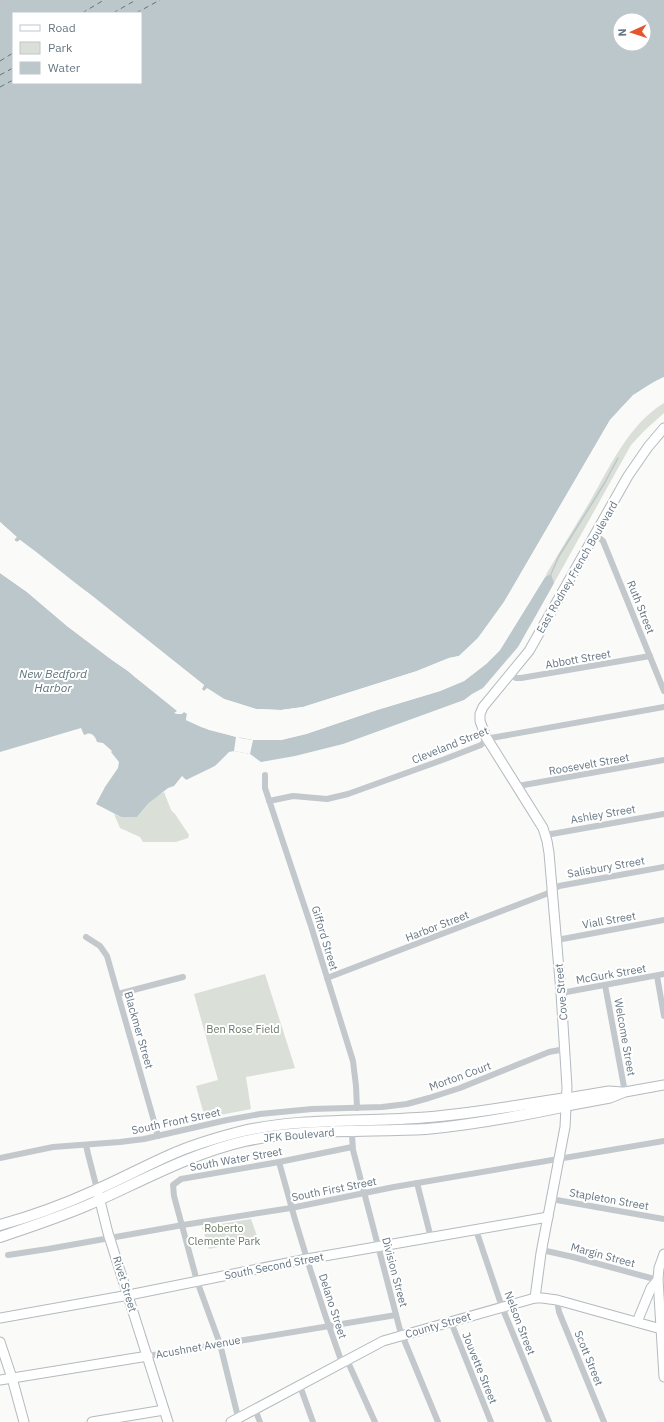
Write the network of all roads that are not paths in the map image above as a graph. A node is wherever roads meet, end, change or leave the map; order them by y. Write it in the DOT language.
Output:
graph roads {
  1 [pos="664,428"];
  2 [pos="596,534"];
  3 [pos="650,656"];
  4 [pos="510,674"];
  5 [pos="664,691"];
  6 [pos="486,703"];
  7 [pos="664,707"];
  8 [pos="487,739"];
  9 [pos="664,760"];
  10 [pos="265,775"];
  11 [pos="518,786"];
  12 [pos="269,801"];
  13 [pos="664,814"];
  14 [pos="546,835"];
  15 [pos="664,867"];
  16 [pos="553,890"];
  17 [pos="664,920"];
  18 [pos="86,937"];
  19 [pos="557,940"];
  20 [pos="664,974"];
  21 [pos="657,976"];
  22 [pos="183,977"];
  23 [pos="327,978"];
  24 [pos="605,985"];
  25 [pos="561,993"];
  26 [pos="118,994"];
  27 [pos="664,1016"];
  28 [pos="565,1049"];
  29 [pos="664,1085"];
  30 [pos="625,1092"];
  31 [pos="567,1102"];
  32 [pos="357,1108"];
  33 [pos="351,1121"];
  34 [pos="351,1132"];
  35 [pos="158,1136"];
  36 [pos="664,1141"];
  37 [pos="86,1145"];
  38 [pos="352,1147"];
  39 [pos="0,1158"];
  40 [pos="559,1159"];
  41 [pos="279,1162"];
  42 [pos="417,1183"];
  43 [pos="98,1194"];
  44 [pos="364,1194"];
  45 [pos="552,1199"];
  46 [pos="291,1208"];
  47 [pos="548,1217"];
  48 [pos="664,1219"];
  49 [pos="183,1225"];
  50 [pos="0,1226"];
  51 [pos="476,1230"];
  52 [pos="0,1237"];
  53 [pos="111,1238"];
  54 [pos="431,1238"];
  55 [pos="378,1247"];
  56 [pos="542,1250"];
  57 [pos="664,1254"];
  58 [pos="8,1255"];
  59 [pos="307,1259"];
  60 [pos="658,1280"];
  61 [pos="197,1281"];
  62 [pos="129,1295"];
  63 [pos="535,1298"];
  64 [pos="557,1300"];
  65 [pos="502,1307"];
  66 [pos="396,1315"];
  67 [pos="0,1318"];
  68 [pos="451,1322"];
  69 [pos="637,1322"];
  70 [pos="328,1326"];
  71 [pos="661,1329"];
  72 [pos="403,1336"];
  73 [pos="0,1342"];
  74 [pos="220,1344"];
  75 [pos="148,1356"];
  76 [pos="345,1362"];
  77 [pos="664,1377"];
  78 [pos="12,1378"];
  79 [pos="0,1380"];
  80 [pos="300,1386"];
  81 [pos="255,1409"];
  82 [pos="164,1410"];
  83 [pos="235,1420"];
  84 [pos="24,1422"];
  85 [pos="92,1422"];
  86 [pos="168,1422"];
  87 [pos="260,1422"];
  88 [pos="313,1422"];
  89 [pos="375,1422"];
  90 [pos="438,1422"];
  91 [pos="491,1422"];
  92 [pos="548,1422"];
  93 [pos="604,1422"];
  1 -- 2 [label="main road, East Rodney French Boulevard"];
  2 -- 3 [label="street, Ruth Street"];
  2 -- 4 [label="main road, East Rodney French Boulevard"];
  3 -- 4 [label="street, Abbott Street"];
  3 -- 5 [label="street, Ruth Street"];
  4 -- 6 [label="main road, East Rodney French Boulevard"];
  6 -- 8 [label="main road, Cove Street"];
  7 -- 8 [label="street, Cleveland Street"];
  8 -- 11 [label="main road, Cove Street"];
  8 -- 12 [label="street, Cleveland Street"];
  9 -- 11 [label="street, Roosevelt Street"];
  10 -- 12 [label="street, Gifford Street"];
  11 -- 14 [label="main road, Cove Street"];
  12 -- 23 [label="street, Gifford Street"];
  13 -- 14 [label="street, Ashley Street"];
  14 -- 16 [label="main road, Cove Street"];
  15 -- 16 [label="street, Salisbury Street"];
  16 -- 19 [label="main road, Cove Street"];
  16 -- 23 [label="street, Harbor Street"];
  17 -- 19 [label="street, Viall Street"];
  18 -- 26 [label="street, Blackmer Street"];
  19 -- 25 [label="main road, Cove Street"];
  20 -- 21 [label="street, McGurk Street"];
  21 -- 24 [label="street, McGurk Street"];
  21 -- 27 [label="street"];
  22 -- 26 [label="street"];
  23 -- 32 [label="street, Gifford Street"];
  24 -- 25 [label="street, McGurk Street"];
  24 -- 30 [label="street, Welcome Street"];
  25 -- 28 [label="main road, Cove Street"];
  26 -- 35 [label="street, Blackmer Street"];
  28 -- 31 [label="main road, Cove Street"];
  28 -- 32 [label="street, Morton Court"];
  29 -- 30 [label="main road"];
  30 -- 31 [label="main road"];
  31 -- 33 [label="main road, JFK Boulevard"];
  31 -- 34 [label="main road, JFK Boulevard"];
  31 -- 40 [label="main road, Cove Street"];
  32 -- 35 [label="street, South Front Street"];
  33 -- 34 [label="street, Division Street"];
  33 -- 43 [label="main road, JFK Boulevard"];
  34 -- 38 [label="street, Division Street"];
  34 -- 43 [label="main road, JFK Boulevard"];
  35 -- 37 [label="street, South Front Street"];
  36 -- 40 [label="street, South First Street"];
  37 -- 39 [label="street, South Front Street"];
  37 -- 43 [label="street, Rivet Street"];
  38 -- 41 [label="street, South Water Street"];
  38 -- 44 [label="street, Division Street"];
  40 -- 42 [label="street, South First Street"];
  40 -- 45 [label="main road, Cove Street"];
  41 -- 46 [label="street, Delano Street"];
  41 -- 49 [label="street, South Water Street"];
  42 -- 44 [label="street, South First Street"];
  42 -- 54 [label="street"];
  43 -- 50 [label="main road, JFK Boulevard"];
  43 -- 52 [label="main road, JFK Boulevard"];
  43 -- 53 [label="main road, Rivet Street"];
  44 -- 46 [label="street, South First Street"];
  44 -- 55 [label="street, Division Street"];
  45 -- 47 [label="main road, Cove Street"];
  45 -- 48 [label="street, Stapleton Street"];
  46 -- 49 [label="street, South First Street"];
  46 -- 59 [label="street, Delano Street"];
  47 -- 51 [label="main road, South Second Street"];
  47 -- 56 [label="main road, Cove Street"];
  49 -- 53 [label="street, South First Street"];
  49 -- 61 [label="street"];
  51 -- 54 [label="main road, South Second Street"];
  51 -- 65 [label="street, Nelson Street"];
  53 -- 58 [label="street, South First Street"];
  53 -- 62 [label="main road, Rivet Street"];
  54 -- 55 [label="main road, South Second Street"];
  55 -- 59 [label="main road, South Second Street"];
  55 -- 66 [label="street, Division Street"];
  56 -- 60 [label="street, Margin Street"];
  56 -- 63 [label="main road, Cove Street"];
  57 -- 60 [label="main road"];
  59 -- 61 [label="main road, South Second Street"];
  59 -- 70 [label="street, Delano Street"];
  60 -- 69 [label="main road"];
  60 -- 71 [label="main road"];
  61 -- 62 [label="main road, South Second Street"];
  61 -- 74 [label="street"];
  62 -- 67 [label="main road, South Second Street"];
  62 -- 75 [label="main road, Rivet Street"];
  63 -- 64 [label="main road, County Street"];
  63 -- 65 [label="main road, County Street"];
  64 -- 69 [label="main road, County Street"];
  64 -- 93 [label="street, Scott Street"];
  65 -- 68 [label="main road, County Street"];
  65 -- 92 [label="street, Nelson Street"];
  66 -- 70 [label="street, Acushnet Avenue"];
  66 -- 72 [label="street, Division Street"];
  68 -- 72 [label="main road, County Street"];
  68 -- 91 [label="street, Jouvette Street"];
  69 -- 71 [label="main road, County Street"];
  70 -- 74 [label="street, Acushnet Avenue"];
  70 -- 76 [label="street, Delano Street"];
  71 -- 77 [label="main road"];
  72 -- 76 [label="main road, County Street"];
  72 -- 90 [label="street, Division Street"];
  73 -- 78 [label="main road"];
  74 -- 75 [label="street, Acushnet Avenue"];
  74 -- 83 [label="street"];
  75 -- 78 [label="main road, Acushnet Avenue"];
  75 -- 82 [label="main road, Rivet Street"];
  76 -- 80 [label="main road, County Street"];
  76 -- 89 [label="street, Delano Street"];
  78 -- 79 [label="main road, Acushnet Avenue"];
  78 -- 84 [label="main road"];
  80 -- 81 [label="main road, County Street"];
  80 -- 88 [label="street"];
  81 -- 83 [label="main road, County Street"];
  81 -- 87 [label="street"];
  82 -- 85 [label="main road"];
  82 -- 86 [label="main road, Rivet Street"];
}
